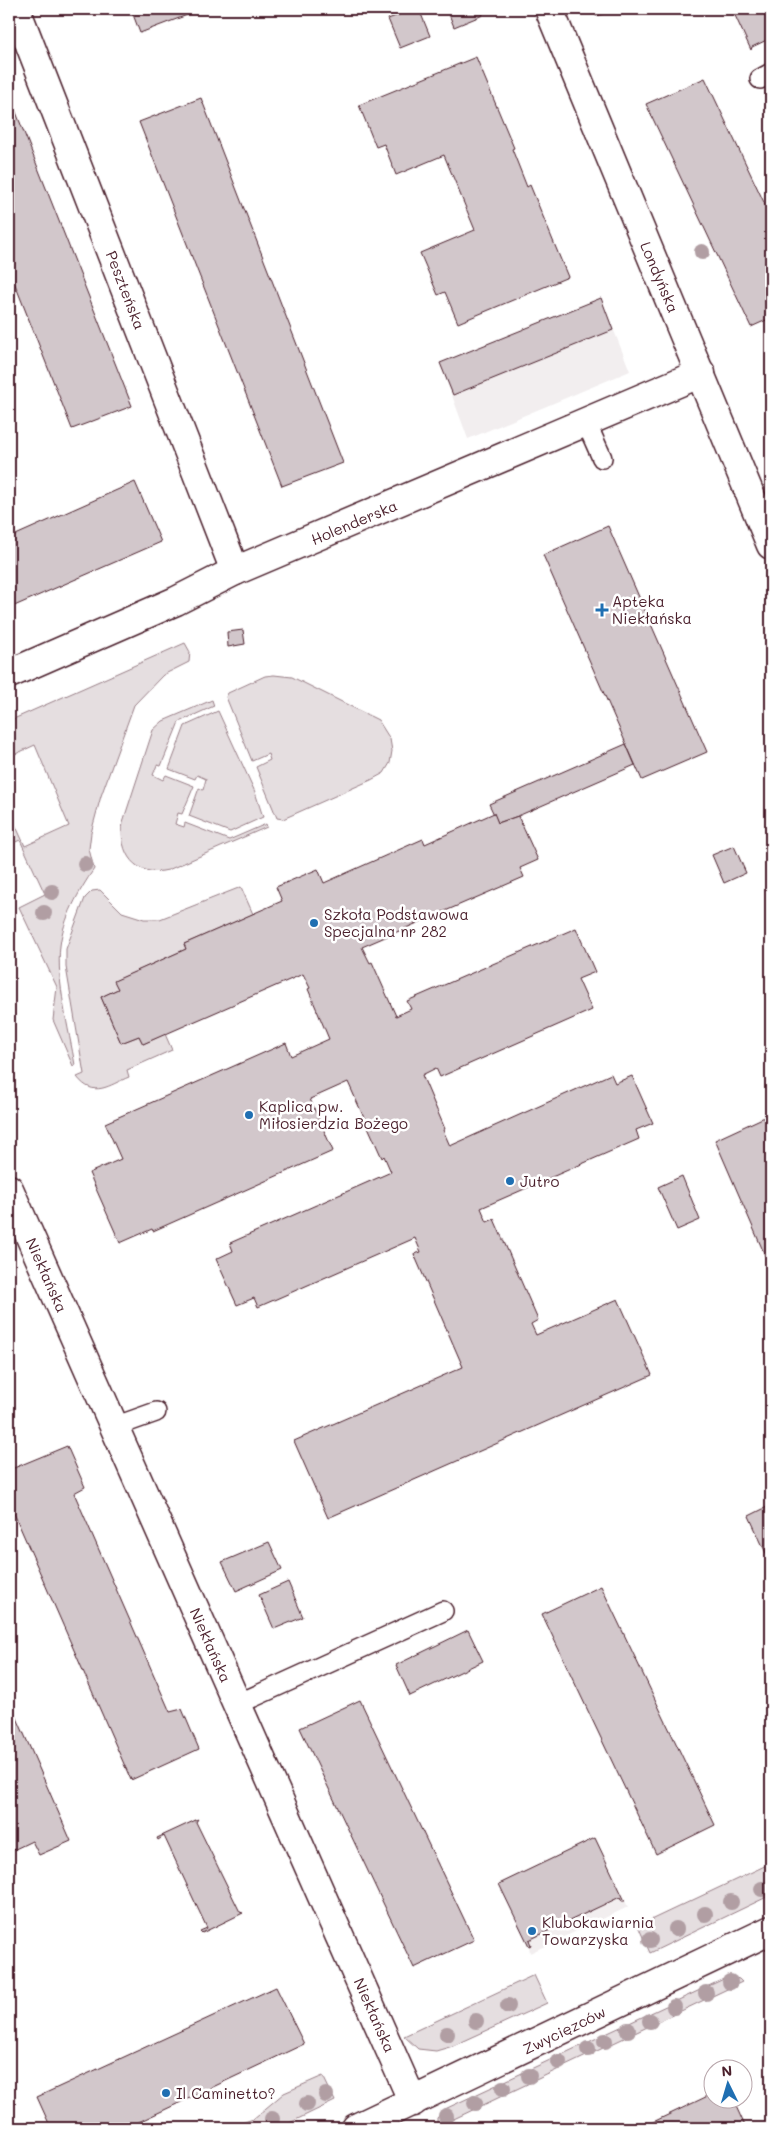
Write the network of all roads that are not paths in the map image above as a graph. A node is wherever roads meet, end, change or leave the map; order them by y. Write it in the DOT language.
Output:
graph roads {
  1 [pos="16,9"];
  2 [pos="549,9"];
  3 [pos="701,373"];
  4 [pos="586,422"];
  5 [pos="602,458"];
  6 [pos="771,546"];
  7 [pos="234,572"];
  8 [pos="9,674"];
  9 [pos="9,1189"];
  10 [pos="156,1412"];
  11 [pos="114,1427"];
  12 [pos="443,1611"];
  13 [pos="238,1704"];
  14 [pos="771,1930"];
  15 [pos="413,2102"];
  16 [pos="356,2128"];
  1 -- 7 [label="street, Peszteńska"];
  2 -- 3 [label="street, Londyńska"];
  3 -- 4 [label="street, Holenderska"];
  3 -- 6 [label="street, Londyńska"];
  4 -- 5 [label="lane"];
  4 -- 7 [label="street, Holenderska"];
  7 -- 8 [label="street, Holenderska"];
  9 -- 11 [label="street, Niekłańska"];
  10 -- 11 [label="lane"];
  11 -- 13 [label="street, Niekłańska"];
  12 -- 13 [label="lane"];
  13 -- 15 [label="street, Niekłańska"];
  14 -- 15 [label="street, Zwycięzców"];
  15 -- 16 [label="street, Zwycięzców"];
}
